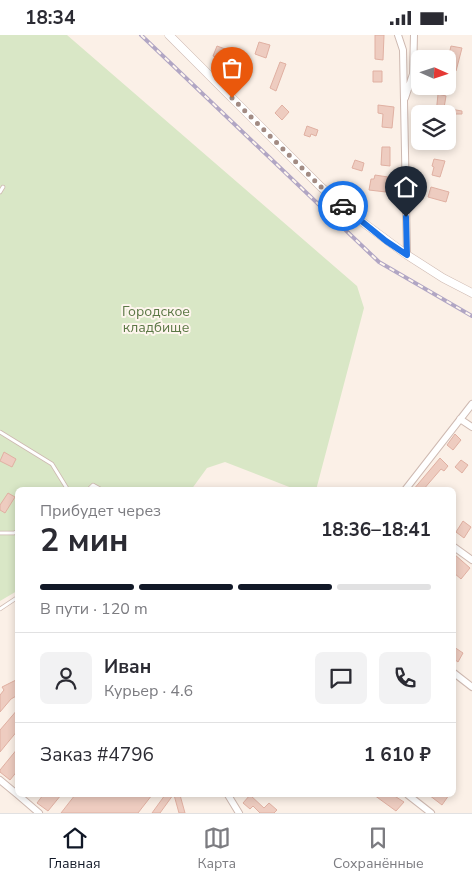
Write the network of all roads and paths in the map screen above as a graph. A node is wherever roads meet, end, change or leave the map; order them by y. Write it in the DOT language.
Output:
graph roads {
  1 [pos="168,35"];
  2 [pos="398,35"];
  3 [pos="414,35"];
  4 [pos="403,104"];
  5 [pos="3,187"];
  6 [pos="0,192"];
  7 [pos="407,255"];
  8 [pos="472,293"];
  9 [pos="472,404"];
  10 [pos="460,419"];
  11 [pos="472,427"];
  12 [pos="0,432"];
  13 [pos="66,487"];
  14 [pos="407,487"];
  15 [pos="15,531"];
  16 [pos="0,533"];
  17 [pos="456,548"];
  18 [pos="472,560"];
  19 [pos="15,599"];
  20 [pos="0,609"];
  21 [pos="456,675"];
  22 [pos="472,687"];
  23 [pos="0,780"];
  24 [pos="15,792"];
  25 [pos="20,797"];
  26 [pos="229,797"];
  27 [pos="411,797"];
  28 [pos="40,813"];
  29 [pos="239,813"];
  30 [pos="431,813"];
  1 -- 7 [label="street"];
  2 -- 4 [label="street"];
  3 -- 4 [label="street"];
  4 -- 7 [label="street"];
  5 -- 6 [label="lane"];
  7 -- 8 [label="street"];
  9 -- 10 [label="street"];
  10 -- 11 [label="street"];
  10 -- 14 [label="street"];
  12 -- 13 [label="lane"];
  15 -- 16 [label="lane"];
  17 -- 18 [label="street"];
  19 -- 20 [label="lane"];
  21 -- 22 [label="street"];
  23 -- 24 [label="street"];
  25 -- 28 [label="street"];
  26 -- 29 [label="street"];
  27 -- 30 [label="street"];
}
